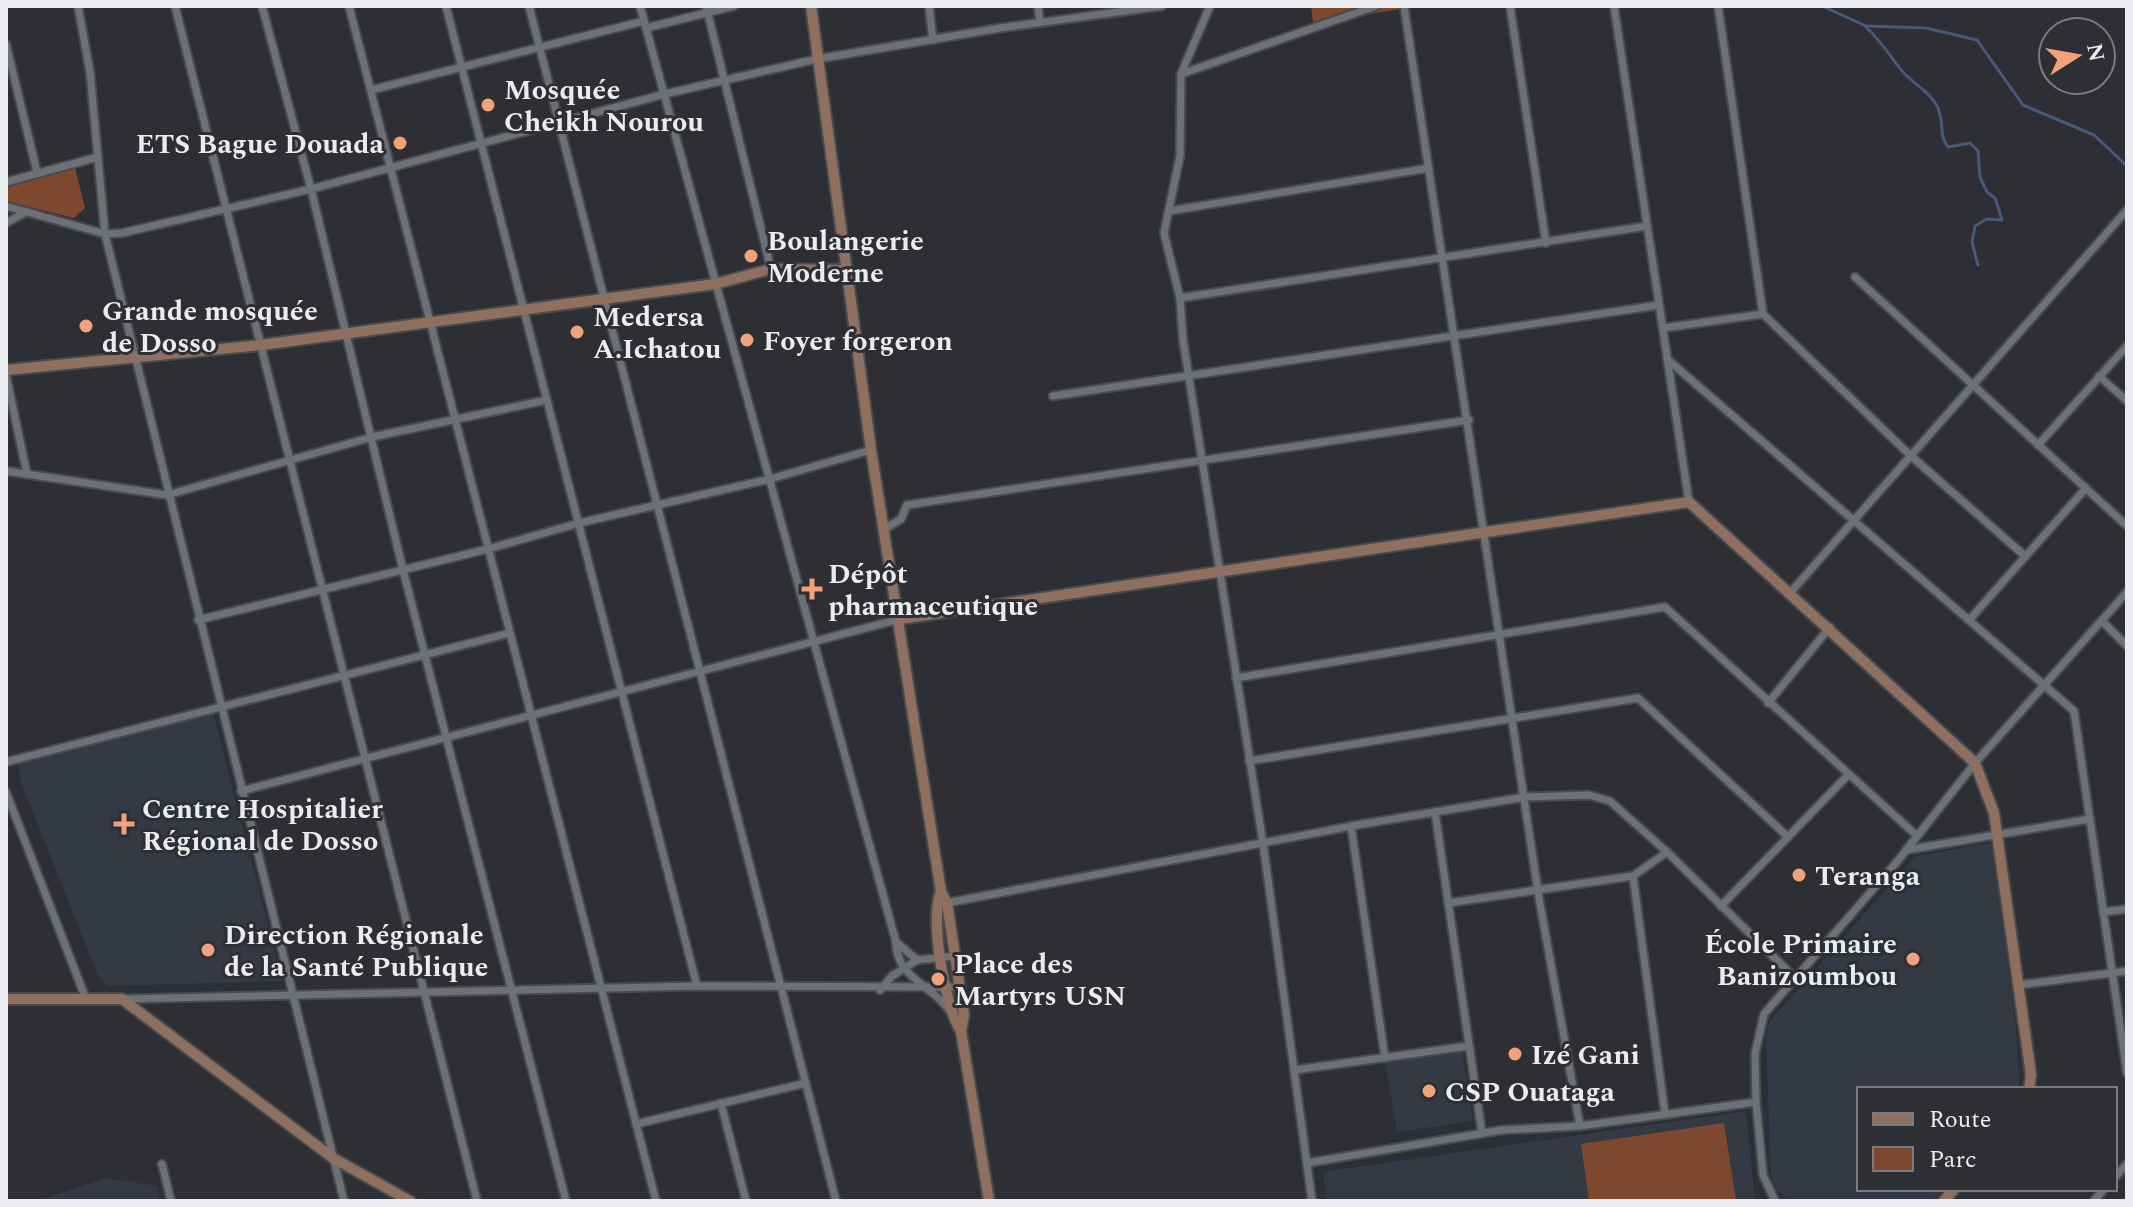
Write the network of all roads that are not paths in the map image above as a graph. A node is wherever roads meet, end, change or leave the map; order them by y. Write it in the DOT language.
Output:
graph roads {
  1 [pos="78,6"];
  2 [pos="175,6"];
  3 [pos="262,6"];
  4 [pos="349,6"];
  5 [pos="446,6"];
  6 [pos="529,6"];
  7 [pos="640,6"];
  8 [pos="734,6"];
  9 [pos="811,6"];
  10 [pos="929,6"];
  11 [pos="1038,6"];
  12 [pos="1162,6"];
  13 [pos="1210,6"];
  14 [pos="1376,6"];
  15 [pos="1404,6"];
  16 [pos="1510,6"];
  17 [pos="1614,6"];
  18 [pos="1718,6"];
  19 [pos="1136,8"];
  20 [pos="707,9"];
  21 [pos="1040,22"];
  22 [pos="645,24"];
  23 [pos="933,40"];
  24 [pos="6,44"];
  25 [pos="540,47"];
  26 [pos="817,59"];
  27 [pos="462,68"];
  28 [pos="1181,74"];
  29 [pos="725,81"];
  30 [pos="371,90"];
  31 [pos="665,94"];
  32 [pos="561,121"];
  33 [pos="484,145"];
  34 [pos="98,157"];
  35 [pos="393,168"];
  36 [pos="1429,168"];
  37 [pos="37,172"];
  38 [pos="6,182"];
  39 [pos="311,189"];
  40 [pos="6,206"];
  41 [pos="227,209"];
  42 [pos="2127,210"];
  43 [pos="1169,211"];
  44 [pos="26,212"];
  45 [pos="6,223"];
  46 [pos="1647,226"];
  47 [pos="105,234"];
  48 [pos="1546,243"];
  49 [pos="1441,258"];
  50 [pos="771,269"];
  51 [pos="845,270"];
  52 [pos="1855,277"];
  53 [pos="715,284"];
  54 [pos="604,298"];
  55 [pos="1180,298"];
  56 [pos="1659,305"];
  57 [pos="524,310"];
  58 [pos="1763,314"];
  59 [pos="431,323"];
  60 [pos="1663,328"];
  61 [pos="347,334"];
  62 [pos="1455,335"];
  63 [pos="261,345"];
  64 [pos="2127,346"];
  65 [pos="133,358"];
  66 [pos="1667,359"];
  67 [pos="6,373"];
  68 [pos="1188,375"];
  69 [pos="2099,376"];
  70 [pos="1973,385"];
  71 [pos="1053,396"];
  72 [pos="547,400"];
  73 [pos="2127,401"];
  74 [pos="456,420"];
  75 [pos="1469,420"];
  76 [pos="372,437"];
  77 [pos="2038,445"];
  78 [pos="871,450"];
  79 [pos="1911,456"];
  80 [pos="290,459"];
  81 [pos="1201,459"];
  82 [pos="6,471"];
  83 [pos="27,474"];
  84 [pos="770,479"];
  85 [pos="2086,488"];
  86 [pos="167,495"];
  87 [pos="1689,502"];
  88 [pos="658,506"];
  89 [pos="1855,519"];
  90 [pos="579,523"];
  91 [pos="2127,526"];
  92 [pos="883,530"];
  93 [pos="1486,533"];
  94 [pos="488,549"];
  95 [pos="2025,556"];
  96 [pos="403,570"];
  97 [pos="1218,572"];
  98 [pos="322,590"];
  99 [pos="2127,592"];
  100 [pos="1790,593"];
  101 [pos="900,619"];
  102 [pos="1970,619"];
  103 [pos="198,620"];
  104 [pos="2102,621"];
  105 [pos="1830,627"];
  106 [pos="510,633"];
  107 [pos="1501,633"];
  108 [pos="814,641"];
  109 [pos="2127,646"];
  110 [pos="427,654"];
  111 [pos="700,671"];
  112 [pos="344,675"];
  113 [pos="1236,678"];
  114 [pos="2046,685"];
  115 [pos="620,692"];
  116 [pos="1768,703"];
  117 [pos="220,707"];
  118 [pos="531,715"];
  119 [pos="1513,718"];
  120 [pos="449,737"];
  121 [pos="365,758"];
  122 [pos="1249,761"];
  123 [pos="6,762"];
  124 [pos="1975,763"];
  125 [pos="1848,775"];
  126 [pos="241,791"];
  127 [pos="6,792"];
  128 [pos="1525,797"];
  129 [pos="1435,812"];
  130 [pos="2090,819"];
  131 [pos="1351,826"];
  132 [pos="1995,834"];
  133 [pos="1916,835"];
  134 [pos="1788,837"];
  135 [pos="1263,843"];
  136 [pos="1905,850"];
  137 [pos="1667,852"];
  138 [pos="1633,876"];
  139 [pos="1538,890"];
  140 [pos="941,903"];
  141 [pos="1448,903"];
  142 [pos="1721,906"];
  143 [pos="2127,909"];
  144 [pos="2103,912"];
  145 [pos="896,942"];
  146 [pos="955,956"];
  147 [pos="942,958"];
  148 [pos="897,959"];
  149 [pos="917,960"];
  150 [pos="904,967"];
  151 [pos="2127,971"];
  152 [pos="2112,973"];
  153 [pos="894,974"];
  154 [pos="1795,978"];
  155 [pos="2018,985"];
  156 [pos="697,986"];
  157 [pos="924,987"];
  158 [pos="959,987"];
  159 [pos="784,988"];
  160 [pos="947,988"];
  161 [pos="601,989"];
  162 [pos="880,990"];
  163 [pos="514,991"];
  164 [pos="424,993"];
  165 [pos="292,994"];
  166 [pos="6,999"];
  167 [pos="86,999"];
  168 [pos="122,999"];
  169 [pos="953,1019"];
  170 [pos="961,1031"];
  171 [pos="1469,1046"];
  172 [pos="1385,1058"];
  173 [pos="1294,1070"];
  174 [pos="2127,1073"];
  175 [pos="806,1083"];
  176 [pos="2029,1087"];
  177 [pos="1756,1102"];
  178 [pos="721,1103"];
  179 [pos="1665,1114"];
  180 [pos="636,1124"];
  181 [pos="1580,1126"];
  182 [pos="1482,1133"];
  183 [pos="333,1158"];
  184 [pos="1307,1163"];
  185 [pos="162,1164"];
  186 [pos="171,1201"];
  187 [pos="344,1201"];
  188 [pos="410,1201"];
  189 [pos="477,1201"];
  190 [pos="566,1201"];
  191 [pos="656,1201"];
  192 [pos="746,1201"];
  193 [pos="836,1201"];
  194 [pos="989,1201"];
  195 [pos="1312,1201"];
  196 [pos="1775,1201"];
  1 -- 34 [label="street"];
  2 -- 41 [label="street"];
  3 -- 39 [label="street"];
  4 -- 30 [label="street"];
  5 -- 27 [label="street"];
  6 -- 25 [label="street"];
  7 -- 22 [label="street"];
  8 -- 20 [label="street"];
  9 -- 26 [label="street"];
  10 -- 23 [label="street"];
  11 -- 21 [label="street"];
  12 -- 19 [label="street"];
  13 -- 28 [label="street"];
  14 -- 28 [label="street"];
  15 -- 36 [label="street"];
  16 -- 48 [label="street"];
  17 -- 46 [label="street"];
  18 -- 58 [label="street"];
  19 -- 21 [label="street"];
  20 -- 22 [label="street"];
  20 -- 29 [label="street"];
  21 -- 23 [label="street"];
  22 -- 25 [label="street"];
  22 -- 31 [label="street"];
  23 -- 26 [label="street"];
  24 -- 37 [label="street"];
  25 -- 27 [label="street"];
  25 -- 32 [label="street"];
  26 -- 29 [label="street"];
  26 -- 51 [label="street"];
  27 -- 30 [label="street"];
  27 -- 33 [label="street"];
  28 -- 43 [label="street"];
  29 -- 31 [label="street"];
  29 -- 50 [label="street"];
  30 -- 35 [label="street"];
  31 -- 32 [label="street"];
  31 -- 53 [label="street"];
  32 -- 33 [label="street"];
  32 -- 54 [label="street"];
  33 -- 35 [label="street"];
  33 -- 57 [label="street"];
  34 -- 37 [label="street"];
  34 -- 47 [label="street"];
  35 -- 39 [label="street"];
  35 -- 59 [label="street"];
  36 -- 43 [label="street"];
  36 -- 49 [label="street"];
  37 -- 38 [label="street"];
  39 -- 41 [label="street"];
  39 -- 61 [label="street"];
  40 -- 44 [label="street"];
  41 -- 47 [label="street"];
  41 -- 63 [label="street"];
  42 -- 70 [label="street"];
  43 -- 55 [label="street"];
  44 -- 45 [label="street"];
  44 -- 47 [label="street"];
  46 -- 48 [label="street"];
  46 -- 56 [label="street"];
  47 -- 65 [label="street"];
  48 -- 49 [label="street"];
  49 -- 55 [label="street"];
  49 -- 62 [label="street"];
  50 -- 51 [label="street"];
  50 -- 53 [label="street"];
  51 -- 78 [label="street"];
  52 -- 70 [label="street"];
  53 -- 54 [label="street"];
  53 -- 84 [label="street"];
  54 -- 57 [label="street"];
  54 -- 88 [label="street"];
  55 -- 68 [label="street"];
  56 -- 60 [label="street"];
  56 -- 62 [label="street"];
  57 -- 59 [label="street"];
  57 -- 72 [label="street"];
  58 -- 60 [label="street"];
  58 -- 79 [label="street"];
  59 -- 61 [label="street"];
  59 -- 74 [label="street"];
  60 -- 66 [label="street"];
  61 -- 63 [label="street"];
  61 -- 76 [label="street"];
  62 -- 68 [label="street"];
  62 -- 75 [label="street"];
  63 -- 65 [label="street"];
  63 -- 80 [label="street"];
  64 -- 69 [label="street"];
  65 -- 67 [label="street"];
  65 -- 86 [label="street"];
  66 -- 87 [label="street"];
  66 -- 89 [label="street"];
  67 -- 83 [label="street"];
  68 -- 71 [label="street"];
  68 -- 81 [label="street"];
  69 -- 73 [label="street"];
  69 -- 77 [label="street"];
  70 -- 77 [label="street"];
  70 -- 79 [label="street"];
  72 -- 74 [label="street"];
  72 -- 90 [label="street"];
  74 -- 76 [label="street"];
  74 -- 94 [label="street"];
  75 -- 81 [label="street"];
  75 -- 93 [label="street"];
  76 -- 80 [label="street"];
  76 -- 96 [label="street"];
  77 -- 85 [label="street"];
  78 -- 84 [label="street"];
  78 -- 92 [label="street"];
  79 -- 89 [label="street"];
  79 -- 95 [label="street"];
  80 -- 86 [label="street"];
  80 -- 98 [label="street"];
  81 -- 92 [label="street"];
  81 -- 97 [label="street"];
  82 -- 83 [label="street"];
  83 -- 86 [label="street"];
  84 -- 88 [label="street"];
  84 -- 108 [label="street"];
  85 -- 91 [label="street"];
  85 -- 95 [label="street"];
  86 -- 103 [label="street"];
  87 -- 93 [label="street"];
  87 -- 100 [label="street"];
  88 -- 90 [label="street"];
  88 -- 111 [label="street"];
  89 -- 100 [label="street"];
  89 -- 102 [label="street"];
  90 -- 94 [label="street"];
  90 -- 115 [label="street"];
  92 -- 101 [label="street"];
  93 -- 97 [label="street"];
  93 -- 107 [label="street"];
  94 -- 96 [label="street"];
  94 -- 106 [label="street"];
  95 -- 102 [label="street"];
  96 -- 98 [label="street"];
  96 -- 110 [label="street"];
  97 -- 101 [label="street"];
  97 -- 113 [label="street"];
  98 -- 103 [label="street"];
  98 -- 112 [label="street"];
  99 -- 104 [label="street"];
  100 -- 105 [label="street"];
  101 -- 108 [label="street"];
  101 -- 140 [label="street"];
  102 -- 114 [label="street"];
  103 -- 117 [label="street"];
  104 -- 109 [label="street"];
  104 -- 114 [label="street"];
  105 -- 116 [label="street"];
  105 -- 124 [label="street"];
  106 -- 110 [label="street"];
  106 -- 118 [label="street"];
  107 -- 113 [label="street"];
  107 -- 116 [label="street"];
  107 -- 119 [label="street"];
  108 -- 111 [label="street"];
  108 -- 145 [label="street"];
  110 -- 112 [label="street"];
  110 -- 120 [label="street"];
  111 -- 115 [label="street"];
  111 -- 159 [label="street"];
  112 -- 117 [label="street"];
  112 -- 121 [label="street"];
  113 -- 122 [label="street"];
  114 -- 124 [label="street"];
  114 -- 130 [label="street"];
  115 -- 118 [label="street"];
  115 -- 156 [label="street"];
  116 -- 125 [label="street"];
  117 -- 123 [label="street"];
  117 -- 126 [label="street"];
  118 -- 120 [label="street"];
  118 -- 161 [label="street"];
  119 -- 122 [label="street"];
  119 -- 128 [label="street"];
  119 -- 134 [label="street"];
  120 -- 121 [label="street"];
  120 -- 163 [label="street"];
  121 -- 126 [label="street"];
  121 -- 164 [label="street"];
  122 -- 135 [label="street"];
  124 -- 132 [label="street"];
  124 -- 133 [label="street"];
  125 -- 133 [label="street"];
  125 -- 134 [label="street"];
  126 -- 165 [label="street"];
  127 -- 167 [label="street"];
  128 -- 129 [label="street"];
  128 -- 137 [label="street"];
  128 -- 139 [label="street"];
  129 -- 131 [label="street"];
  129 -- 141 [label="street"];
  130 -- 132 [label="street"];
  130 -- 144 [label="street"];
  131 -- 135 [label="street"];
  131 -- 172 [label="street"];
  132 -- 136 [label="street"];
  132 -- 155 [label="street"];
  133 -- 136 [label="street"];
  134 -- 142 [label="street"];
  135 -- 140 [label="street"];
  135 -- 173 [label="street"];
  136 -- 154 [label="street"];
  137 -- 138 [label="street"];
  137 -- 142 [label="street"];
  138 -- 139 [label="street"];
  138 -- 179 [label="street"];
  139 -- 141 [label="street"];
  139 -- 181 [label="street"];
  140 -- 146 [label="street"];
  140 -- 147 [label="street"];
  141 -- 171 [label="street"];
  142 -- 154 [label="street"];
  143 -- 144 [label="street"];
  144 -- 152 [label="street"];
  145 -- 148 [label="street"];
  145 -- 149 [label="street"];
  146 -- 147 [label="street"];
  146 -- 158 [label="street"];
  147 -- 149 [label="street"];
  147 -- 160 [label="street"];
  148 -- 150 [label="street"];
  148 -- 153 [label="street"];
  149 -- 150 [label="street"];
  150 -- 153 [label="street"];
  150 -- 157 [label="street"];
  151 -- 152 [label="street"];
  152 -- 155 [label="street"];
  152 -- 174 [label="street"];
  153 -- 162 [label="street"];
  154 -- 177 [label="street"];
  155 -- 176 [label="street"];
  156 -- 159 [label="street"];
  156 -- 161 [label="street"];
  157 -- 160 [label="street"];
  157 -- 162 [label="street"];
  157 -- 169 [label="street"];
  158 -- 160 [label="street"];
  158 -- 170 [label="street"];
  159 -- 162 [label="street"];
  159 -- 175 [label="street"];
  160 -- 169 [label="street"];
  161 -- 163 [label="street"];
  161 -- 180 [label="street"];
  163 -- 164 [label="street"];
  163 -- 190 [label="street"];
  164 -- 165 [label="street"];
  164 -- 189 [label="street"];
  165 -- 168 [label="street"];
  165 -- 183 [label="street"];
  166 -- 167 [label="street"];
  167 -- 168 [label="street"];
  168 -- 183 [label="street"];
  169 -- 170 [label="street"];
  170 -- 194 [label="street"];
  171 -- 172 [label="street"];
  171 -- 182 [label="street"];
  172 -- 173 [label="street"];
  173 -- 184 [label="street"];
  175 -- 178 [label="street"];
  175 -- 193 [label="street"];
  177 -- 179 [label="street"];
  177 -- 196 [label="street"];
  178 -- 180 [label="street"];
  178 -- 192 [label="street"];
  179 -- 181 [label="street"];
  180 -- 191 [label="street"];
  181 -- 182 [label="street"];
  182 -- 184 [label="street"];
  183 -- 187 [label="street"];
  183 -- 188 [label="street"];
  184 -- 195 [label="street"];
  185 -- 186 [label="street"];
}
